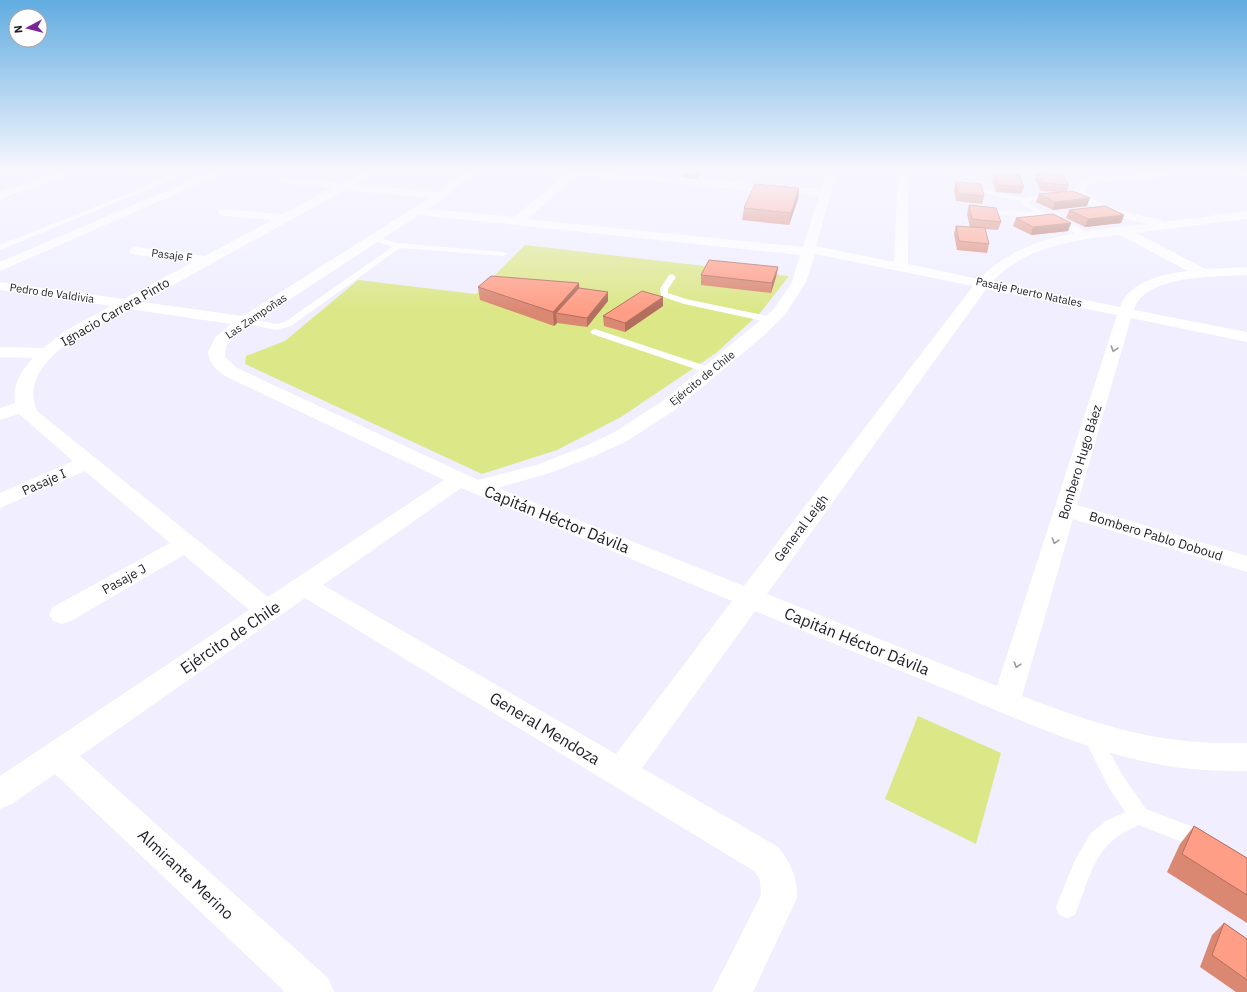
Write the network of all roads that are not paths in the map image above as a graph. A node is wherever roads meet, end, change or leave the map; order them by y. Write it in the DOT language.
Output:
graph roads {
  1 [pos="73,218"];
  2 [pos="112,218"];
  3 [pos="284,218"];
  4 [pos="406,218"];
  5 [pos="490,218"];
  6 [pos="520,218"];
  7 [pos="819,218"];
  8 [pos="902,218"];
  9 [pos="1054,218"];
  10 [pos="1140,218"];
  11 [pos="1223,218"];
  12 [pos="517,221"];
  13 [pos="1166,226"];
  14 [pos="1122,231"];
  15 [pos="1087,236"];
  16 [pos="375,238"];
  17 [pos="396,245"];
  18 [pos="0,248"];
  19 [pos="810,250"];
  20 [pos="136,251"];
  21 [pos="503,254"];
  22 [pos="207,260"];
  23 [pos="900,266"];
  24 [pos="0,267"];
  25 [pos="1247,271"];
  26 [pos="1205,274"];
  27 [pos="672,277"];
  28 [pos="983,283"];
  29 [pos="0,286"];
  30 [pos="126,304"];
  31 [pos="1125,312"];
  32 [pos="772,320"];
  33 [pos="246,321"];
  34 [pos="595,332"];
  35 [pos="1247,337"];
  36 [pos="0,352"];
  37 [pos="46,353"];
  38 [pos="711,371"];
  39 [pos="24,406"];
  40 [pos="0,414"];
  41 [pos="87,463"];
  42 [pos="468,483"];
  43 [pos="0,501"];
  44 [pos="1065,509"];
  45 [pos="186,544"];
  46 [pos="1247,564"];
  47 [pos="304,586"];
  48 [pos="750,597"];
  49 [pos="267,611"];
  50 [pos="62,614"];
  51 [pos="1006,702"];
  52 [pos="1092,736"];
  53 [pos="57,755"];
  54 [pos="1247,757"];
  55 [pos="620,773"];
  56 [pos="0,794"];
  57 [pos="1139,816"];
  58 [pos="1218,846"];
  59 [pos="1067,907"];
  60 [pos="314,992"];
  61 [pos="732,992"];
  1 -- 18 [label="lane"];
  2 -- 24 [label="street"];
  3 -- 22 [label="street, Ignacio Carrera Pinto"];
  4 -- 16 [label="street, Las Zampoñas"];
  5 -- 12 [label="street, Pasaje Puerto Natales"];
  6 -- 12 [label="street"];
  7 -- 19 [label="street, Ejército de Chile"];
  8 -- 23 [label="street"];
  9 -- 15 [label="lane"];
  10 -- 13 [label="street"];
  11 -- 13 [label="street, General Leigh"];
  12 -- 19 [label="street, Pasaje Puerto Natales"];
  13 -- 14 [label="street, General Leigh"];
  14 -- 15 [label="street, General Leigh"];
  14 -- 26 [label="street"];
  15 -- 28 [label="street, General Leigh"];
  16 -- 17 [label="lane"];
  16 -- 33 [label="street, Las Zampoñas"];
  17 -- 21 [label="lane"];
  17 -- 33 [label="lane"];
  19 -- 23 [label="street, Pasaje Puerto Natales"];
  19 -- 32 [label="street, Ejército de Chile"];
  20 -- 22 [label="street, Pasaje F"];
  22 -- 30 [label="street, Ignacio Carrera Pinto"];
  23 -- 28 [label="street, Pasaje Puerto Natales"];
  25 -- 26 [label="street, Bombero Hugo Báez"];
  26 -- 31 [label="street, Bombero Hugo Báez"];
  27 -- 32 [label="lane"];
  28 -- 31 [label="street, Pasaje Puerto Natales"];
  28 -- 48 [label="street, General Leigh"];
  29 -- 30 [label="street, Pedro de Valdivia"];
  30 -- 33 [label="street, Pedro de Valdivia"];
  30 -- 37 [label="street, Ignacio Carrera Pinto"];
  31 -- 35 [label="street, Pasaje Puerto Natales"];
  31 -- 44 [label="street, Bombero Hugo Báez, one-way"];
  32 -- 38 [label="street, Ejército de Chile"];
  33 -- 42 [label="street, Las Zampoñas"];
  34 -- 38 [label="lane"];
  36 -- 37 [label="street"];
  37 -- 39 [label="street, Ignacio Carrera Pinto"];
  38 -- 42 [label="street, Ejército de Chile"];
  39 -- 40 [label="street"];
  39 -- 41 [label="street"];
  41 -- 43 [label="street, Pasaje I"];
  41 -- 45 [label="street"];
  42 -- 47 [label="street, Ejército de Chile"];
  42 -- 48 [label="street, Capitán Héctor Dávila"];
  44 -- 46 [label="street, Bombero Pablo Doboud"];
  44 -- 51 [label="street, Bombero Hugo Báez, one-way"];
  45 -- 49 [label="street"];
  45 -- 50 [label="street, Pasaje J"];
  47 -- 49 [label="street, Ejército de Chile"];
  47 -- 55 [label="street, General Mendoza"];
  48 -- 51 [label="street, Capitán Héctor Dávila"];
  48 -- 55 [label="street, General Leigh"];
  49 -- 53 [label="street, Ejército de Chile"];
  51 -- 52 [label="street, Capitán Héctor Dávila"];
  52 -- 54 [label="street, Capitán Héctor Dávila"];
  52 -- 57 [label="lane"];
  53 -- 56 [label="street, Ejército de Chile"];
  53 -- 60 [label="street, Almirante Merino"];
  55 -- 61 [label="street, General Mendoza"];
  57 -- 58 [label="lane"];
  57 -- 59 [label="lane"];
}
